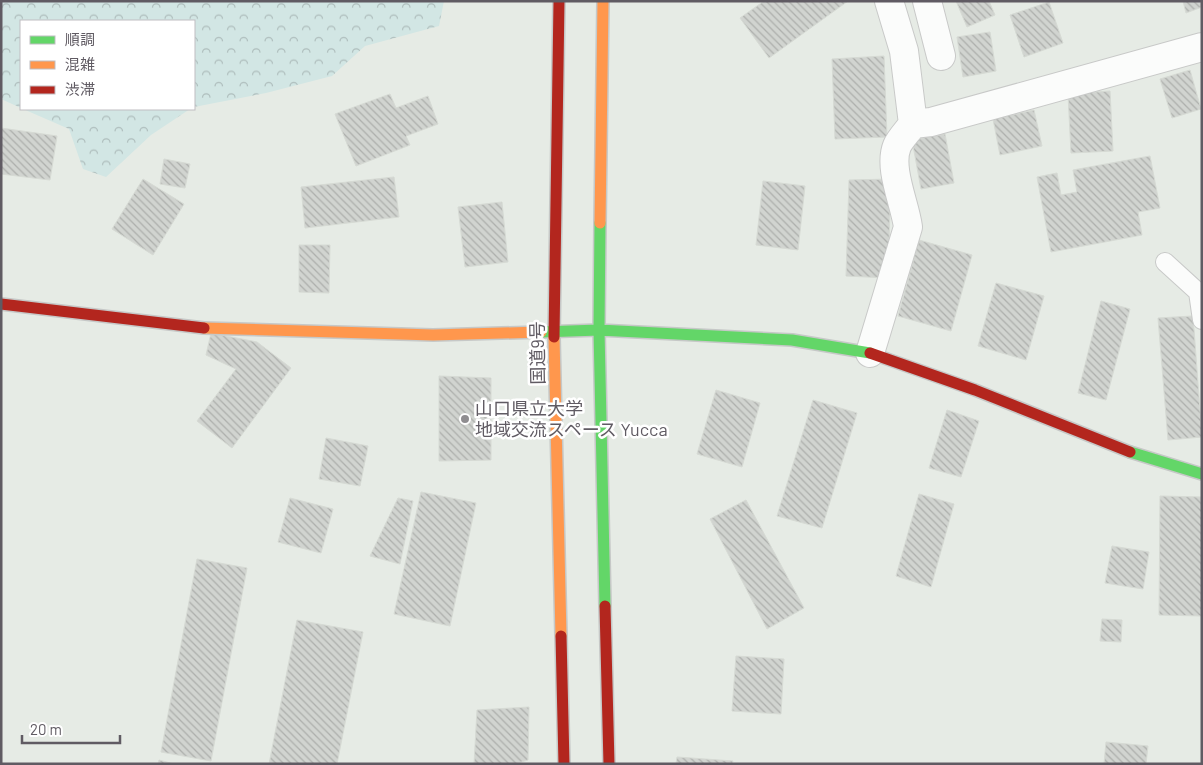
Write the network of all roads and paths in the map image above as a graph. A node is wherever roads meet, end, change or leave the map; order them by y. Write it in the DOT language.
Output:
graph roads {
  1 [pos="559,1"];
  2 [pos="603,1"];
  3 [pos="889,1"];
  4 [pos="927,1"];
  5 [pos="1202,47"];
  6 [pos="940,56"];
  7 [pos="913,124"];
  8 [pos="1165,262"];
  9 [pos="1200,288"];
  10 [pos="1,304"];
  11 [pos="1202,320"];
  12 [pos="554,330"];
  13 [pos="600,330"];
  14 [pos="870,353"];
  15 [pos="1202,474"];
  16 [pos="564,764"];
  17 [pos="609,764"];
  1 -- 12 [label="main road, 国道9号"];
  2 -- 13 [label="main road"];
  3 -- 7 [label="street"];
  4 -- 6 [label="street"];
  5 -- 7 [label="street"];
  7 -- 14 [label="street"];
  8 -- 9 [label="lane"];
  9 -- 11 [label="lane"];
  10 -- 12 [label="main road"];
  12 -- 13 [label="main road"];
  12 -- 16 [label="main road, 国道9号"];
  13 -- 14 [label="main road"];
  13 -- 17 [label="main road"];
  14 -- 15 [label="main road"];
}
